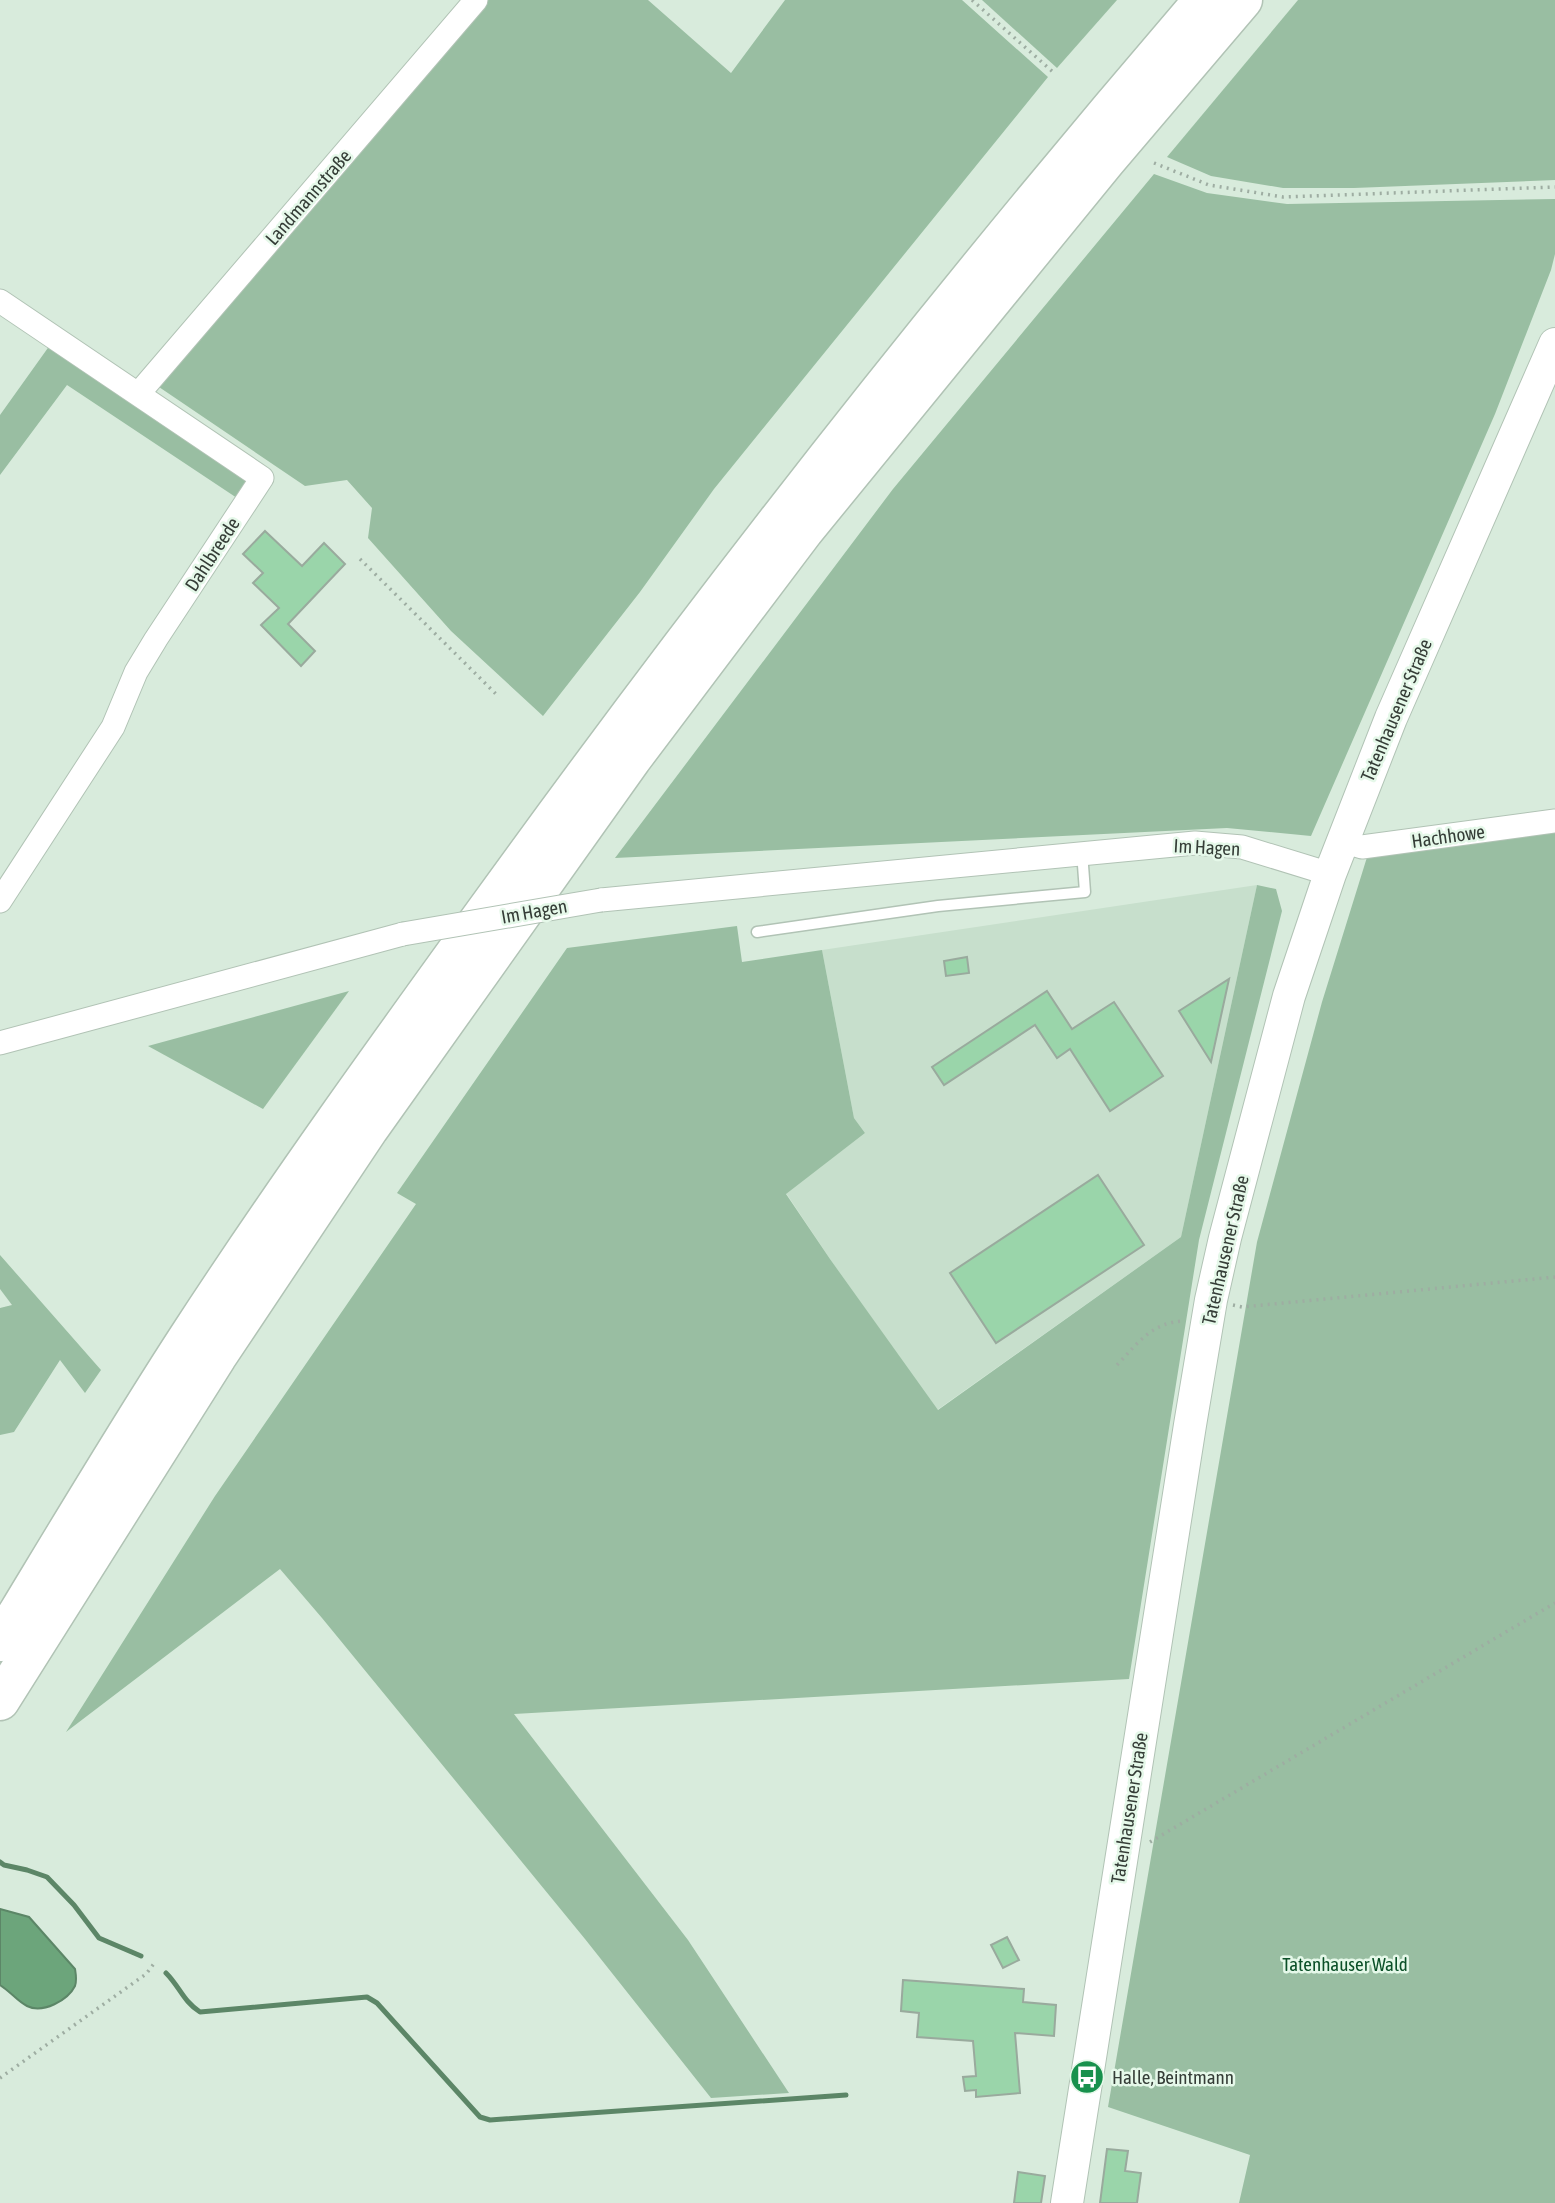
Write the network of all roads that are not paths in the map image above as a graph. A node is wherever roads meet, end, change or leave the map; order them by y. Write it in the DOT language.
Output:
graph roads {
  1 [pos="476,0"];
  2 [pos="1203,0"];
  3 [pos="1243,0"];
  4 [pos="0,301"];
  5 [pos="1555,344"];
  6 [pos="139,393"];
  7 [pos="1555,821"];
  8 [pos="1342,841"];
  9 [pos="1082,852"];
  10 [pos="1329,874"];
  11 [pos="0,901"];
  12 [pos="757,932"];
  13 [pos="0,1043"];
  14 [pos="0,1642"];
  15 [pos="0,1701"];
  16 [pos="1067,2203"];
  1 -- 6 [label="street, Landmannstraße"];
  2 -- 14 [label="highway"];
  3 -- 15 [label="highway"];
  4 -- 6 [label="street, Dahlbreede"];
  5 -- 8 [label="street, Tatenhausener Straße"];
  6 -- 11 [label="street, Dahlbreede"];
  7 -- 8 [label="street, Hachhowe"];
  8 -- 10 [label="street, Tatenhausener Straße"];
  9 -- 10 [label="street, Im Hagen"];
  9 -- 12 [label="lane"];
  9 -- 13 [label="street, Im Hagen, bridge"];
  10 -- 16 [label="street, Tatenhausener Straße"];
}
